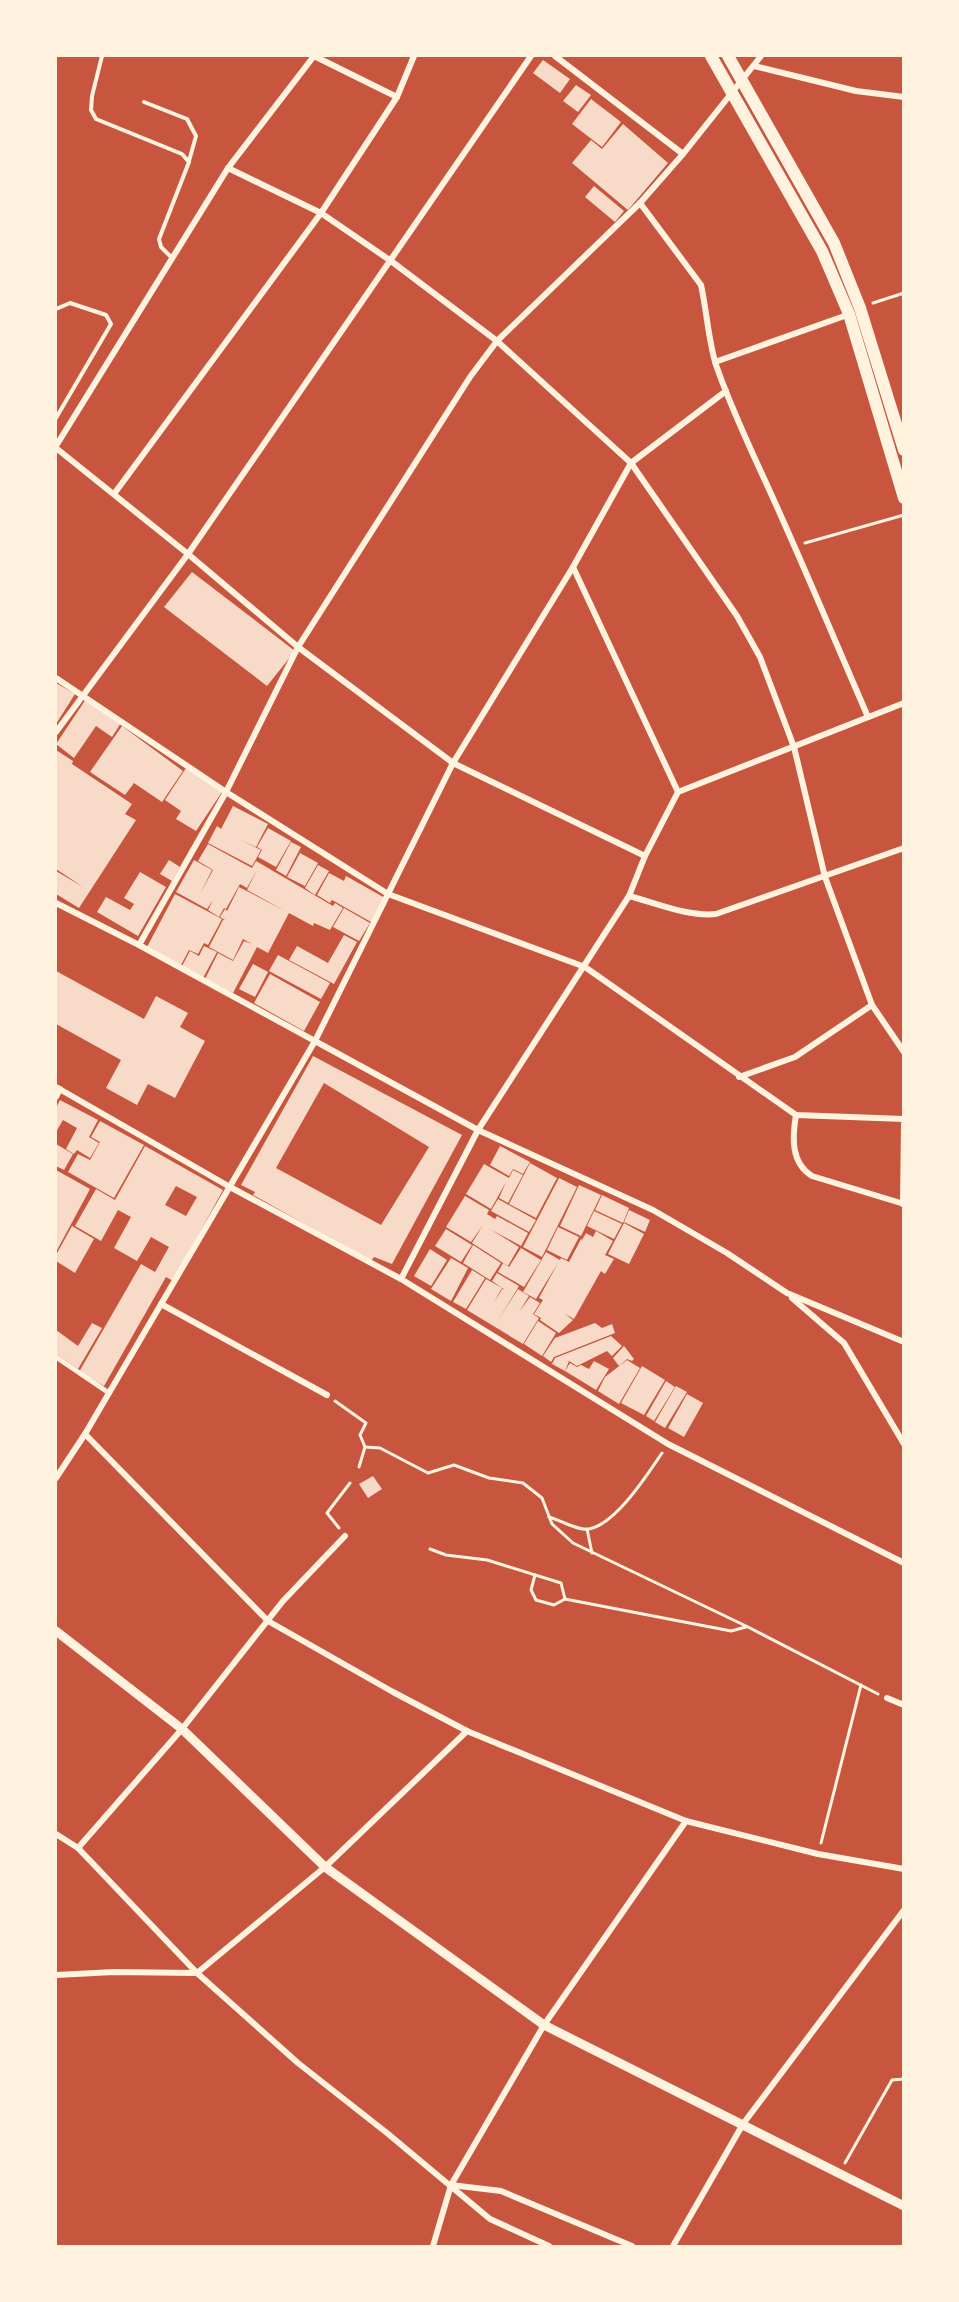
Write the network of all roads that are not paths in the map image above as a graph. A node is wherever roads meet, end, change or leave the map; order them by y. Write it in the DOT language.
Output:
graph roads {
  1 [pos="102,56"];
  2 [pos="314,56"];
  3 [pos="414,56"];
  4 [pos="531,56"];
  5 [pos="555,56"];
  6 [pos="711,56"];
  7 [pos="728,56"];
  8 [pos="761,56"];
  9 [pos="754,66"];
  10 [pos="742,78"];
  11 [pos="732,92"];
  12 [pos="397,97"];
  13 [pos="903,97"];
  14 [pos="144,102"];
  15 [pos="683,154"];
  16 [pos="189,162"];
  17 [pos="228,168"];
  18 [pos="640,203"];
  19 [pos="321,213"];
  20 [pos="172,258"];
  21 [pos="391,261"];
  22 [pos="56,309"];
  23 [pos="855,311"];
  24 [pos="497,342"];
  25 [pos="716,362"];
  26 [pos="726,391"];
  27 [pos="56,416"];
  28 [pos="56,447"];
  29 [pos="903,450"];
  30 [pos="631,463"];
  31 [pos="114,494"];
  32 [pos="903,498"];
  33 [pos="188,554"];
  34 [pos="573,567"];
  35 [pos="298,647"];
  36 [pos="56,678"];
  37 [pos="83,695"];
  38 [pos="903,704"];
  39 [pos="867,717"];
  40 [pos="56,732"];
  41 [pos="794,747"];
  42 [pos="453,763"];
  43 [pos="226,792"];
  44 [pos="678,792"];
  45 [pos="903,848"];
  46 [pos="645,856"];
  47 [pos="825,877"];
  48 [pos="388,894"];
  49 [pos="629,896"];
  50 [pos="56,903"];
  51 [pos="139,945"];
  52 [pos="585,967"];
  53 [pos="872,1005"];
  54 [pos="315,1041"];
  55 [pos="903,1052"];
  56 [pos="739,1077"];
  57 [pos="58,1088"];
  58 [pos="56,1097"];
  59 [pos="796,1115"];
  60 [pos="903,1119"];
  61 [pos="903,1124"];
  62 [pos="477,1130"];
  63 [pos="230,1187"];
  64 [pos="903,1204"];
  65 [pos="401,1279"];
  66 [pos="787,1293"];
  67 [pos="161,1304"];
  68 [pos="903,1342"];
  69 [pos="56,1357"];
  70 [pos="109,1394"];
  71 [pos="327,1395"];
  72 [pos="85,1434"];
  73 [pos="903,1444"];
  74 [pos="56,1478"];
  75 [pos="345,1536"];
  76 [pos="903,1563"];
  77 [pos="268,1621"];
  78 [pos="56,1631"];
  79 [pos="887,1698"];
  80 [pos="903,1705"];
  81 [pos="182,1729"];
  82 [pos="466,1731"];
  83 [pos="686,1821"];
  84 [pos="56,1834"];
  85 [pos="78,1848"];
  86 [pos="325,1867"];
  87 [pos="903,1869"];
  88 [pos="903,1910"];
  89 [pos="197,1973"];
  90 [pos="56,1975"];
  91 [pos="544,2025"];
  92 [pos="743,2124"];
  93 [pos="451,2185"];
  94 [pos="903,2206"];
  95 [pos="433,2247"];
  96 [pos="549,2247"];
  97 [pos="632,2247"];
  98 [pos="673,2247"];
  1 -- 16 [label="lane"];
  2 -- 12 [label="street"];
  2 -- 17 [label="street"];
  3 -- 12 [label="street"];
  4 -- 21 [label="street"];
  5 -- 15 [label="street"];
  6 -- 11 [label="highway"];
  7 -- 10 [label="highway"];
  8 -- 9 [label="street"];
  9 -- 10 [label="street"];
  9 -- 13 [label="street"];
  10 -- 11 [label="street"];
  10 -- 23 [label="highway"];
  11 -- 15 [label="street"];
  11 -- 23 [label="highway"];
  12 -- 19 [label="street"];
  14 -- 16 [label="lane"];
  15 -- 18 [label="street"];
  16 -- 20 [label="lane"];
  17 -- 19 [label="street"];
  17 -- 20 [label="street"];
  18 -- 24 [label="street"];
  18 -- 25 [label="street"];
  19 -- 21 [label="street"];
  19 -- 31 [label="street"];
  20 -- 28 [label="street"];
  21 -- 24 [label="street"];
  21 -- 33 [label="street"];
  22 -- 27 [label="lane"];
  23 -- 25 [label="street"];
  23 -- 29 [label="highway"];
  23 -- 32 [label="highway"];
  24 -- 30 [label="street"];
  24 -- 35 [label="street"];
  25 -- 26 [label="street"];
  26 -- 30 [label="street"];
  26 -- 39 [label="street"];
  28 -- 31 [label="street"];
  30 -- 34 [label="street"];
  30 -- 41 [label="street"];
  31 -- 33 [label="street"];
  33 -- 35 [label="street"];
  33 -- 37 [label="street"];
  34 -- 42 [label="street"];
  34 -- 44 [label="street"];
  35 -- 42 [label="street"];
  35 -- 43 [label="street"];
  36 -- 37 [label="street"];
  37 -- 40 [label="street"];
  37 -- 43 [label="street"];
  38 -- 39 [label="street"];
  39 -- 41 [label="street"];
  41 -- 44 [label="street"];
  41 -- 47 [label="street"];
  42 -- 46 [label="street"];
  42 -- 48 [label="street"];
  43 -- 48 [label="street"];
  43 -- 51 [label="street"];
  44 -- 46 [label="street"];
  45 -- 47 [label="street"];
  46 -- 49 [label="street"];
  47 -- 49 [label="street"];
  47 -- 53 [label="street"];
  48 -- 52 [label="street"];
  48 -- 54 [label="street"];
  49 -- 52 [label="street"];
  50 -- 51 [label="street"];
  51 -- 54 [label="street"];
  52 -- 56 [label="street"];
  52 -- 62 [label="street"];
  53 -- 55 [label="street"];
  53 -- 56 [label="street"];
  54 -- 62 [label="street"];
  54 -- 63 [label="street"];
  56 -- 59 [label="street"];
  57 -- 58 [label="street"];
  57 -- 63 [label="street"];
  59 -- 60 [label="street"];
  59 -- 64 [label="street"];
  61 -- 64 [label="street"];
  62 -- 65 [label="street"];
  62 -- 66 [label="street"];
  63 -- 65 [label="street"];
  63 -- 67 [label="street"];
  65 -- 76 [label="street"];
  66 -- 68 [label="street"];
  66 -- 73 [label="street"];
  67 -- 70 [label="street"];
  67 -- 71 [label="street"];
  69 -- 70 [label="street"];
  70 -- 72 [label="street"];
  72 -- 74 [label="street"];
  72 -- 77 [label="street"];
  75 -- 77 [label="street"];
  77 -- 81 [label="street"];
  77 -- 82 [label="street"];
  78 -- 81 [label="street"];
  79 -- 80 [label="street"];
  81 -- 85 [label="street"];
  81 -- 86 [label="street"];
  82 -- 83 [label="street"];
  82 -- 86 [label="street"];
  83 -- 87 [label="street"];
  83 -- 91 [label="street"];
  84 -- 85 [label="street"];
  85 -- 89 [label="street"];
  86 -- 89 [label="street"];
  86 -- 91 [label="street"];
  88 -- 92 [label="street"];
  89 -- 90 [label="street"];
  89 -- 93 [label="street"];
  91 -- 92 [label="street"];
  91 -- 93 [label="street"];
  92 -- 94 [label="street"];
  92 -- 98 [label="street"];
  93 -- 95 [label="street"];
  93 -- 96 [label="street"];
  93 -- 97 [label="street"];
}
